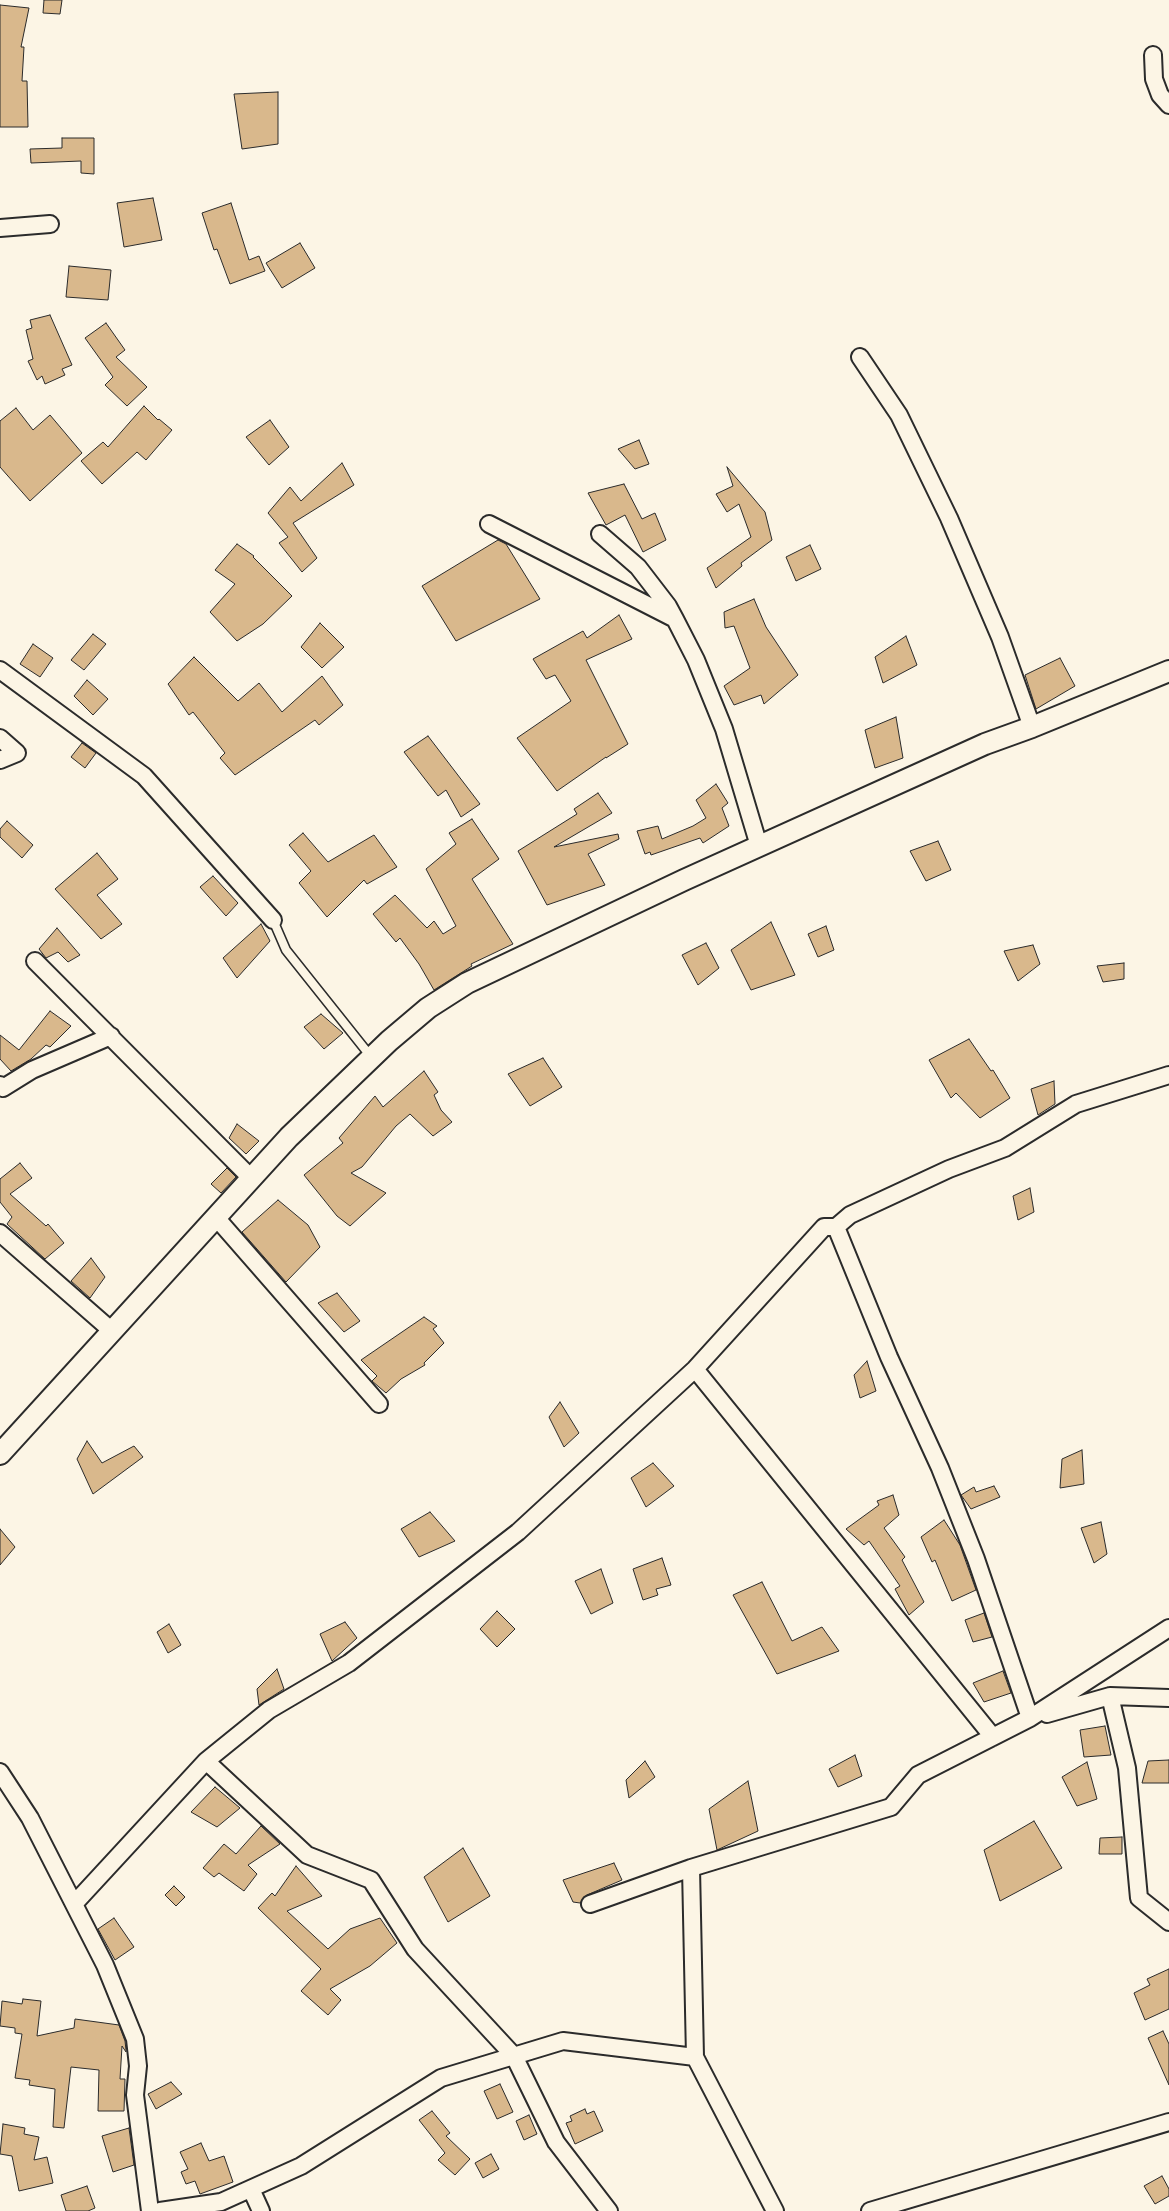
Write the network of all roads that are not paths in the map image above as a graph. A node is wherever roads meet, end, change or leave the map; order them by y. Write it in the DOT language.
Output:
graph roads {
  1 [pos="1153,55"];
  2 [pos="1169,105"];
  3 [pos="50,224"];
  4 [pos="0,228"];
  5 [pos="860,357"];
  6 [pos="489,524"];
  7 [pos="600,534"];
  8 [pos="675,619"];
  9 [pos="0,670"];
  10 [pos="1169,671"];
  11 [pos="1032,727"];
  12 [pos="0,738"];
  13 [pos="0,760"];
  14 [pos="759,846"];
  15 [pos="273,920"];
  16 [pos="35,961"];
  17 [pos="111,1036"];
  18 [pos="372,1058"];
  19 [pos="1169,1075"];
  20 [pos="0,1085"];
  21 [pos="252,1178"];
  22 [pos="218,1215"];
  23 [pos="836,1227"];
  24 [pos="0,1233"];
  25 [pos="112,1331"];
  26 [pos="695,1369"];
  27 [pos="379,1404"];
  28 [pos="0,1454"];
  29 [pos="1169,1628"];
  30 [pos="1110,1696"];
  31 [pos="1169,1698"];
  32 [pos="1030,1718"];
  33 [pos="993,1736"];
  34 [pos="206,1761"];
  35 [pos="0,1772"];
  36 [pos="691,1868"];
  37 [pos="74,1904"];
  38 [pos="590,1904"];
  39 [pos="1169,1922"];
  40 [pos="514,2056"];
  41 [pos="694,2057"];
  42 [pos="1169,2122"];
  43 [pos="251,2189"];
  44 [pos="150,2211"];
  45 [pos="160,2211"];
  46 [pos="261,2211"];
  47 [pos="609,2211"];
  48 [pos="775,2211"];
  49 [pos="870,2211"];
  1 -- 2 [label="street"];
  3 -- 4 [label="street"];
  5 -- 11 [label="street"];
  6 -- 8 [label="street"];
  7 -- 8 [label="street"];
  8 -- 14 [label="street"];
  9 -- 15 [label="street"];
  10 -- 11 [label="street"];
  11 -- 14 [label="street"];
  12 -- 13 [label="street"];
  14 -- 18 [label="street"];
  15 -- 18 [label="lane"];
  16 -- 17 [label="street"];
  17 -- 20 [label="street"];
  17 -- 21 [label="street"];
  18 -- 21 [label="street"];
  19 -- 23 [label="street"];
  21 -- 22 [label="street"];
  22 -- 25 [label="street"];
  22 -- 27 [label="street"];
  23 -- 26 [label="street"];
  23 -- 32 [label="street"];
  24 -- 25 [label="street"];
  25 -- 28 [label="street"];
  26 -- 33 [label="street"];
  26 -- 34 [label="street"];
  29 -- 32 [label="street"];
  30 -- 31 [label="street"];
  30 -- 32 [label="street"];
  30 -- 39 [label="street"];
  32 -- 33 [label="street"];
  33 -- 36 [label="street"];
  34 -- 37 [label="street"];
  34 -- 40 [label="street"];
  35 -- 37 [label="street"];
  36 -- 38 [label="street"];
  36 -- 41 [label="street"];
  37 -- 44 [label="street"];
  40 -- 41 [label="street"];
  40 -- 43 [label="street"];
  40 -- 47 [label="street"];
  41 -- 48 [label="street"];
  42 -- 49 [label="street"];
  43 -- 45 [label="street"];
  43 -- 46 [label="street"];
}
